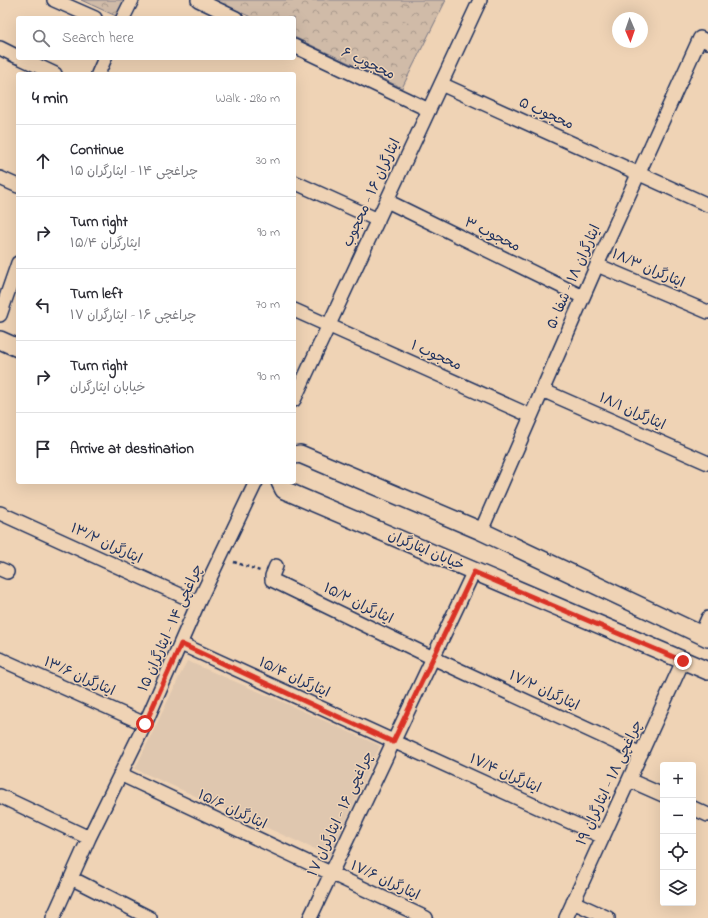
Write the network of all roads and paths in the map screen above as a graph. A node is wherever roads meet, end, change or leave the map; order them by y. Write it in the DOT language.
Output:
graph roads {
  1 [pos="54,0"];
  2 [pos="132,0"];
  3 [pos="198,0"];
  4 [pos="480,0"];
  5 [pos="90,16"];
  6 [pos="125,16"];
  7 [pos="232,16"];
  8 [pos="704,40"];
  9 [pos="296,47"];
  10 [pos="0,48"];
  11 [pos="16,56"];
  12 [pos="25,60"];
  13 [pos="104,60"];
  14 [pos="52,72"];
  15 [pos="99,72"];
  16 [pos="441,84"];
  17 [pos="429,110"];
  18 [pos="638,173"];
  19 [pos="0,178"];
  20 [pos="296,183"];
  21 [pos="16,185"];
  22 [pos="387,201"];
  23 [pos="708,205"];
  24 [pos="378,220"];
  25 [pos="598,265"];
  26 [pos="16,270"];
  27 [pos="583,297"];
  28 [pos="296,311"];
  29 [pos="708,312"];
  30 [pos="0,316"];
  31 [pos="328,326"];
  32 [pos="0,340"];
  33 [pos="16,347"];
  34 [pos="542,390"];
  35 [pos="296,396"];
  36 [pos="531,416"];
  37 [pos="296,455"];
  38 [pos="708,463"];
  39 [pos="255,484"];
  40 [pos="281,484"];
  41 [pos="0,513"];
  42 [pos="481,531"];
  43 [pos="221,557"];
  44 [pos="274,571"];
  45 [pos="474,572"];
  46 [pos="198,603"];
  47 [pos="708,618"];
  48 [pos="704,636"];
  49 [pos="181,644"];
  50 [pos="433,658"];
  51 [pos="0,659"];
  52 [pos="683,661"];
  53 [pos="708,672"];
  54 [pos="145,724"];
  55 [pos="393,742"];
  56 [pos="641,754"];
  57 [pos="120,774"];
  58 [pos="629,780"];
  59 [pos="660,794"];
  60 [pos="0,796"];
  61 [pos="696,809"];
  62 [pos="708,815"];
  63 [pos="603,836"];
  64 [pos="89,838"];
  65 [pos="331,874"];
  66 [pos="72,878"];
  67 [pos="573,902"];
  68 [pos="53,918"];
  69 [pos="150,918"];
  70 [pos="310,918"];
  71 [pos="426,918"];
  72 [pos="566,918"];
  73 [pos="608,918"];
  1 -- 5 [label="street"];
  2 -- 6 [label="street"];
  3 -- 7 [label="street"];
  4 -- 16 [label="street, ایثارگران ۱۶ - محجوب"];
  8 -- 18 [label="street, ایثارگران ۱۸ - شفا ۵۰"];
  9 -- 17 [label="street, محجوب ۶"];
  10 -- 11 [label="street"];
  12 -- 14 [label="street"];
  13 -- 15 [label="street"];
  16 -- 17 [label="street, ایثارگران ۱۶ - محجوب"];
  16 -- 18 [label="street, محجوب ۵"];
  17 -- 22 [label="street, ایثارگران ۱۶ - محجوب"];
  18 -- 23 [label="street, محجوب ۵"];
  18 -- 25 [label="street, ایثارگران ۱۸ - شفا ۵۰"];
  19 -- 21 [label="street"];
  20 -- 24 [label="street"];
  22 -- 24 [label="street, ایثارگران ۱۶ - محجوب"];
  22 -- 27 [label="street, محجوب ۳"];
  24 -- 31 [label="street, ایثارگران ۱۶ - محجوب"];
  25 -- 27 [label="street, ایثارگران ۱۸ - شفا ۵۰"];
  25 -- 29 [label="street, ایثارگران ۱۸/۳"];
  26 -- 30 [label="street"];
  27 -- 34 [label="street, ایثارگران ۱۸ - شفا ۵۰"];
  28 -- 31 [label="street, محجوب ۱"];
  31 -- 35 [label="street, ایثارگران ۱۶ - محجوب"];
  31 -- 36 [label="street, محجوب ۱"];
  32 -- 33 [label="street"];
  34 -- 36 [label="street, ایثارگران ۱۸ - شفا ۵۰"];
  34 -- 38 [label="street, ایثارگران ۱۸/۱"];
  36 -- 42 [label="street, ایثارگران ۱۸ - شفا ۵۰"];
  37 -- 42 [label="street"];
  39 -- 43 [label="street, چراغچی ۱۴ - ایثارگران ۱۵"];
  40 -- 45 [label="street, خیابان ایثارگران"];
  41 -- 46 [label="street, ایثارگران ۱۳/۲"];
  42 -- 48 [label="street"];
  43 -- 44 [label="path"];
  43 -- 46 [label="street, چراغچی ۱۴ - ایثارگران ۱۵"];
  44 -- 50 [label="street, ایثارگران ۱۵/۲"];
  45 -- 50 [label="street, چراغچی ۱۶ - ایثارگران ۱۷"];
  45 -- 52 [label="street, خیابان ایثارگران"];
  46 -- 49 [label="street, چراغچی ۱۴ - ایثارگران ۱۵"];
  47 -- 48 [label="street"];
  49 -- 54 [label="street, چراغچی ۱۴ - ایثارگران ۱۵"];
  49 -- 55 [label="street, ایثارگران ۱۵/۴"];
  50 -- 55 [label="street, چراغچی ۱۶ - ایثارگران ۱۷"];
  50 -- 56 [label="street, ایثارگران ۱۷/۲"];
  51 -- 54 [label="street, ایثارگران ۱۳/۶"];
  52 -- 53 [label="street, خیابان ایثارگران"];
  52 -- 56 [label="street, چراغچی ۱۸ - ایثارگران ۱۹"];
  54 -- 57 [label="street, چراغچی ۱۴ - ایثارگران ۱۵"];
  55 -- 63 [label="street, ایثارگران ۱۷/۴"];
  55 -- 65 [label="street, چراغچی ۱۶ - ایثارگران ۱۷"];
  56 -- 58 [label="street, چراغچی ۱۸ - ایثارگران ۱۹"];
  57 -- 64 [label="street, چراغچی ۱۴ - ایثارگران ۱۵"];
  57 -- 65 [label="street, ایثارگران ۱۵/۶"];
  58 -- 59 [label="street"];
  58 -- 63 [label="street, چراغچی ۱۸ - ایثارگران ۱۹"];
  60 -- 64 [label="street"];
  61 -- 62 [label="street"];
  63 -- 67 [label="street, چراغچی ۱۸ - ایثارگران ۱۹"];
  64 -- 66 [label="street, چراغچی ۱۴ - ایثارگران ۱۵"];
  65 -- 70 [label="street, چراغچی ۱۶ - ایثارگران ۱۷"];
  65 -- 71 [label="street, ایثارگران ۱۷/۶"];
  66 -- 68 [label="street, چراغچی ۱۴ - ایثارگران ۱۵"];
  66 -- 69 [label="street"];
  67 -- 72 [label="street, چراغچی ۱۸ - ایثارگران ۱۹"];
  67 -- 73 [label="street"];
}
